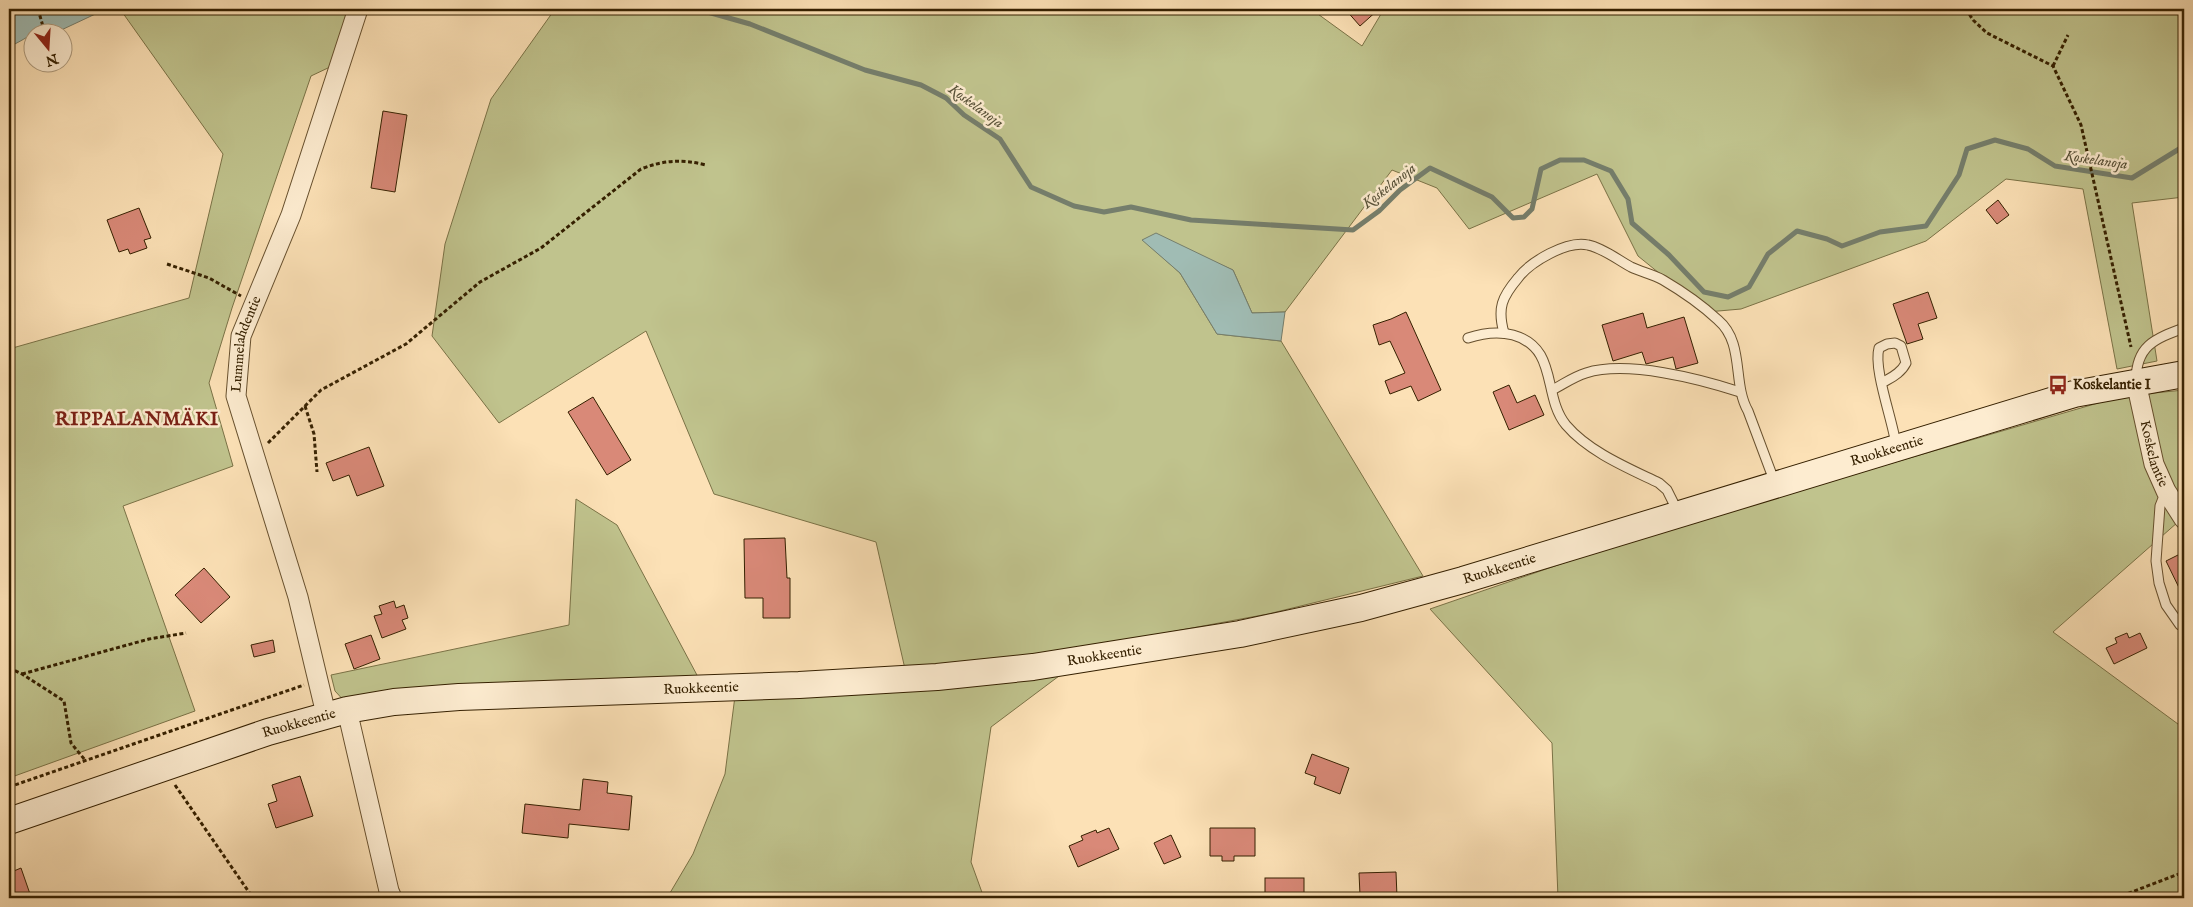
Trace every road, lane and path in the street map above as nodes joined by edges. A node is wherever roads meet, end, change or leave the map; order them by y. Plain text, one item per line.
1 (38, 9) edge
2 (358, 9) edge
3 (1966, 9) edge
4 (42, 22) edge
5 (2068, 35) dead end
6 (2053, 66) junction
7 (706, 165) dead end
8 (167, 264) dead end
9 (254, 304) junction
10 (2184, 328) edge
11 (1504, 333) junction
12 (1468, 338) dead end
13 (2136, 374) junction
14 (2184, 374) edge
15 (1882, 383) dead end
16 (1552, 390) junction
17 (1740, 392) junction
18 (305, 406) junction
19 (1897, 447) junction
20 (254, 458) junction
21 (317, 472) dead end
22 (1775, 484) junction
23 (2166, 491) junction
24 (1679, 514) junction
25 (2184, 519) edge
26 (2180, 625) dead end
27 (186, 633) dead end
28 (9, 668) edge
29 (22, 674) junction
30 (317, 681) junction
31 (337, 712) junction
32 (85, 760) junction
33 (164, 768) junction
34 (9, 787) edge
35 (9, 821) edge
36 (2184, 872) edge
37 (253, 898) edge
38 (392, 898) edge
39 (2116, 898) edge

1 - 4 path
2 - 9 street, Lummelahdentie
3 - 6 path
5 - 6 path
6 - 13 path
7 - 18 path
8 - 9 path
9 - 20 street, Lummelahdentie
10 - 13 lane
11 - 12 lane
11 - 16 lane
11 - 17 lane
13 - 14 street, Ruokkeentie
13 - 19 street, Ruokkeentie
13 - 23 street, Koskelantie
15 - 19 lane
16 - 17 lane
16 - 24 lane
17 - 22 lane
18 - 20 path
18 - 21 path
19 - 22 street, Ruokkeentie
20 - 30 street, Lummelahdentie
22 - 24 street, Ruokkeentie
23 - 25 street, Koskelantie
23 - 26 lane
24 - 31 street, Ruokkeentie
27 - 29 path
28 - 29 path
29 - 32 path
30 - 31 street, Lummelahdentie
30 - 32 path
31 - 33 street, Ruokkeentie
31 - 38 street, Lummelahdentie
32 - 34 path
33 - 35 street, Ruokkeentie
33 - 37 path
36 - 39 path

